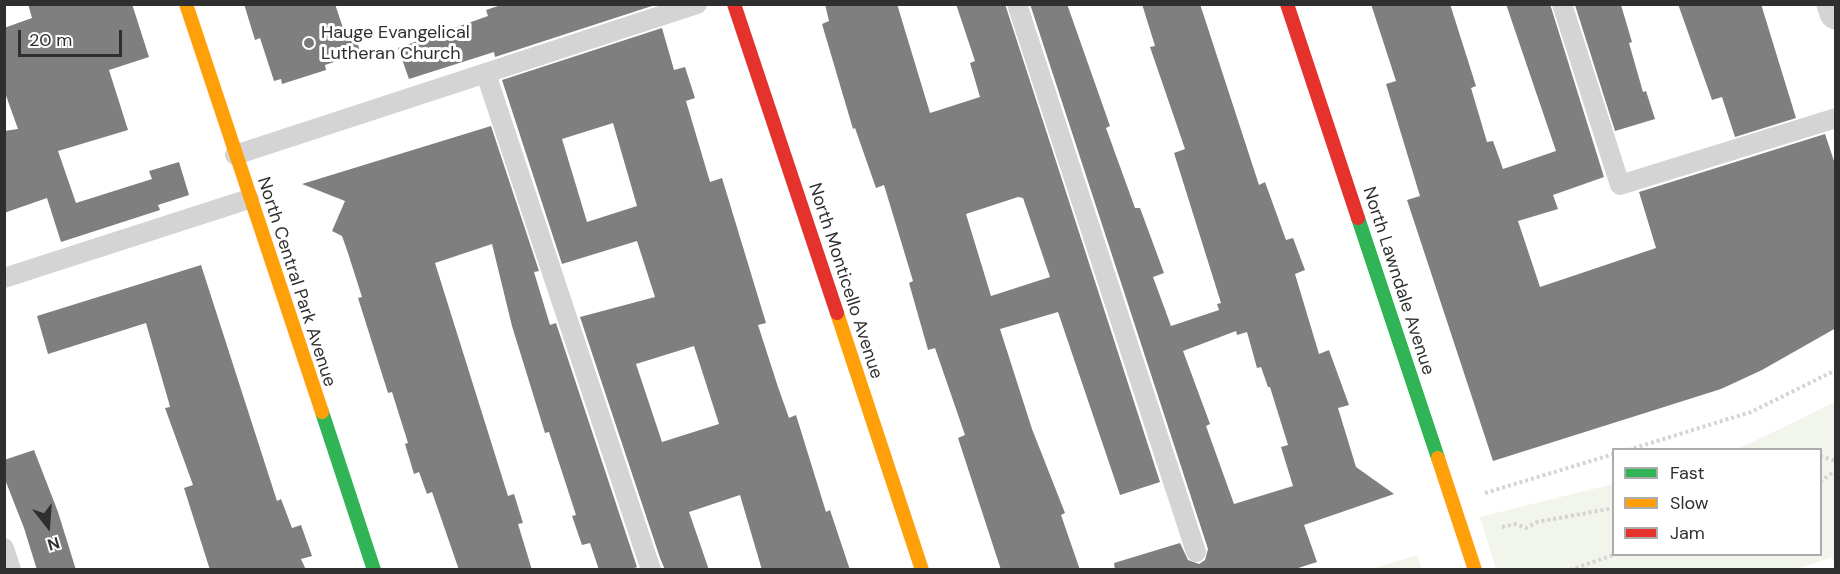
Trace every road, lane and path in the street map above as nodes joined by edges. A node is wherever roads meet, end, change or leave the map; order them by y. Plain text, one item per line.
1 (186, 4) edge
2 (697, 4) edge
3 (734, 4) edge
4 (1017, 4) edge
5 (1287, 4) edge
6 (1562, 4) edge
7 (1833, 4) edge
8 (1836, 13) edge
9 (486, 74) junction
10 (1836, 118) edge
11 (235, 155) junction
12 (249, 199) junction
13 (4, 278) edge
14 (1836, 370) edge
15 (1634, 448) edge
16 (1612, 455) edge
17 (1836, 470) edge
18 (1822, 481) edge
19 (1453, 503) junction
20 (1612, 508) edge
21 (1502, 526) dead end
22 (4, 548) edge
23 (1196, 552) dead end
24 (1613, 556) edge
25 (11, 570) edge
26 (374, 570) edge
27 (651, 570) edge
28 (922, 570) edge
29 (1475, 570) edge
30 (1570, 570) edge

1 - 11 street, North Central Park Avenue
2 - 9 lane
3 - 28 street, North Monticello Avenue
4 - 23 lane
5 - 19 street, North Lawndale Avenue
6 - 10 lane
7 - 8 street
9 - 11 lane
9 - 27 lane
11 - 12 street, North Central Park Avenue
12 - 13 lane
12 - 26 street, North Central Park Avenue
14 - 15 path
16 - 19 path
17 - 18 path
19 - 29 street, North Lawndale Avenue
20 - 21 path
22 - 25 lane
24 - 30 path

